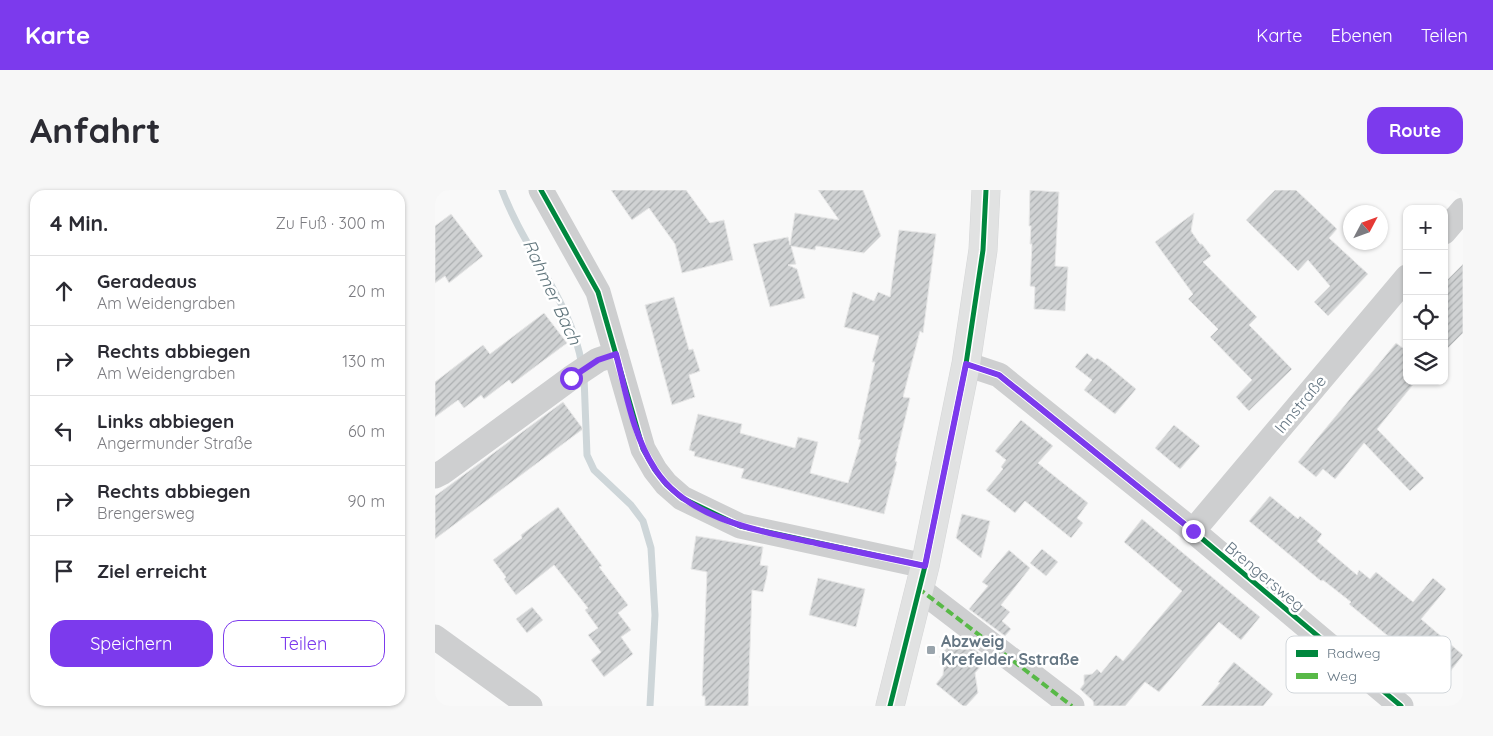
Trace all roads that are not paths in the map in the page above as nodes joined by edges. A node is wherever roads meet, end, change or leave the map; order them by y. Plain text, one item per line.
1 (541, 190) edge
2 (986, 190) edge
3 (1463, 210) edge
4 (1448, 227) edge
5 (1403, 282) edge
6 (607, 357) junction
7 (966, 364) junction
8 (435, 476) edge
9 (1193, 531) junction
10 (922, 577) junction
11 (1318, 636) edge
12 (435, 637) edge
13 (1386, 693) edge
14 (530, 706) edge
15 (890, 706) edge
16 (1072, 706) edge
17 (1401, 706) edge

1 - 6 street
2 - 7 main road
3 - 4 street
5 - 9 street, Innstraße
6 - 8 street
6 - 10 street
7 - 9 street, Brengersweg
7 - 10 main road
9 - 11 street, Brengersweg
10 - 15 main road
10 - 16 street
12 - 14 street
13 - 17 street, Brengersweg

